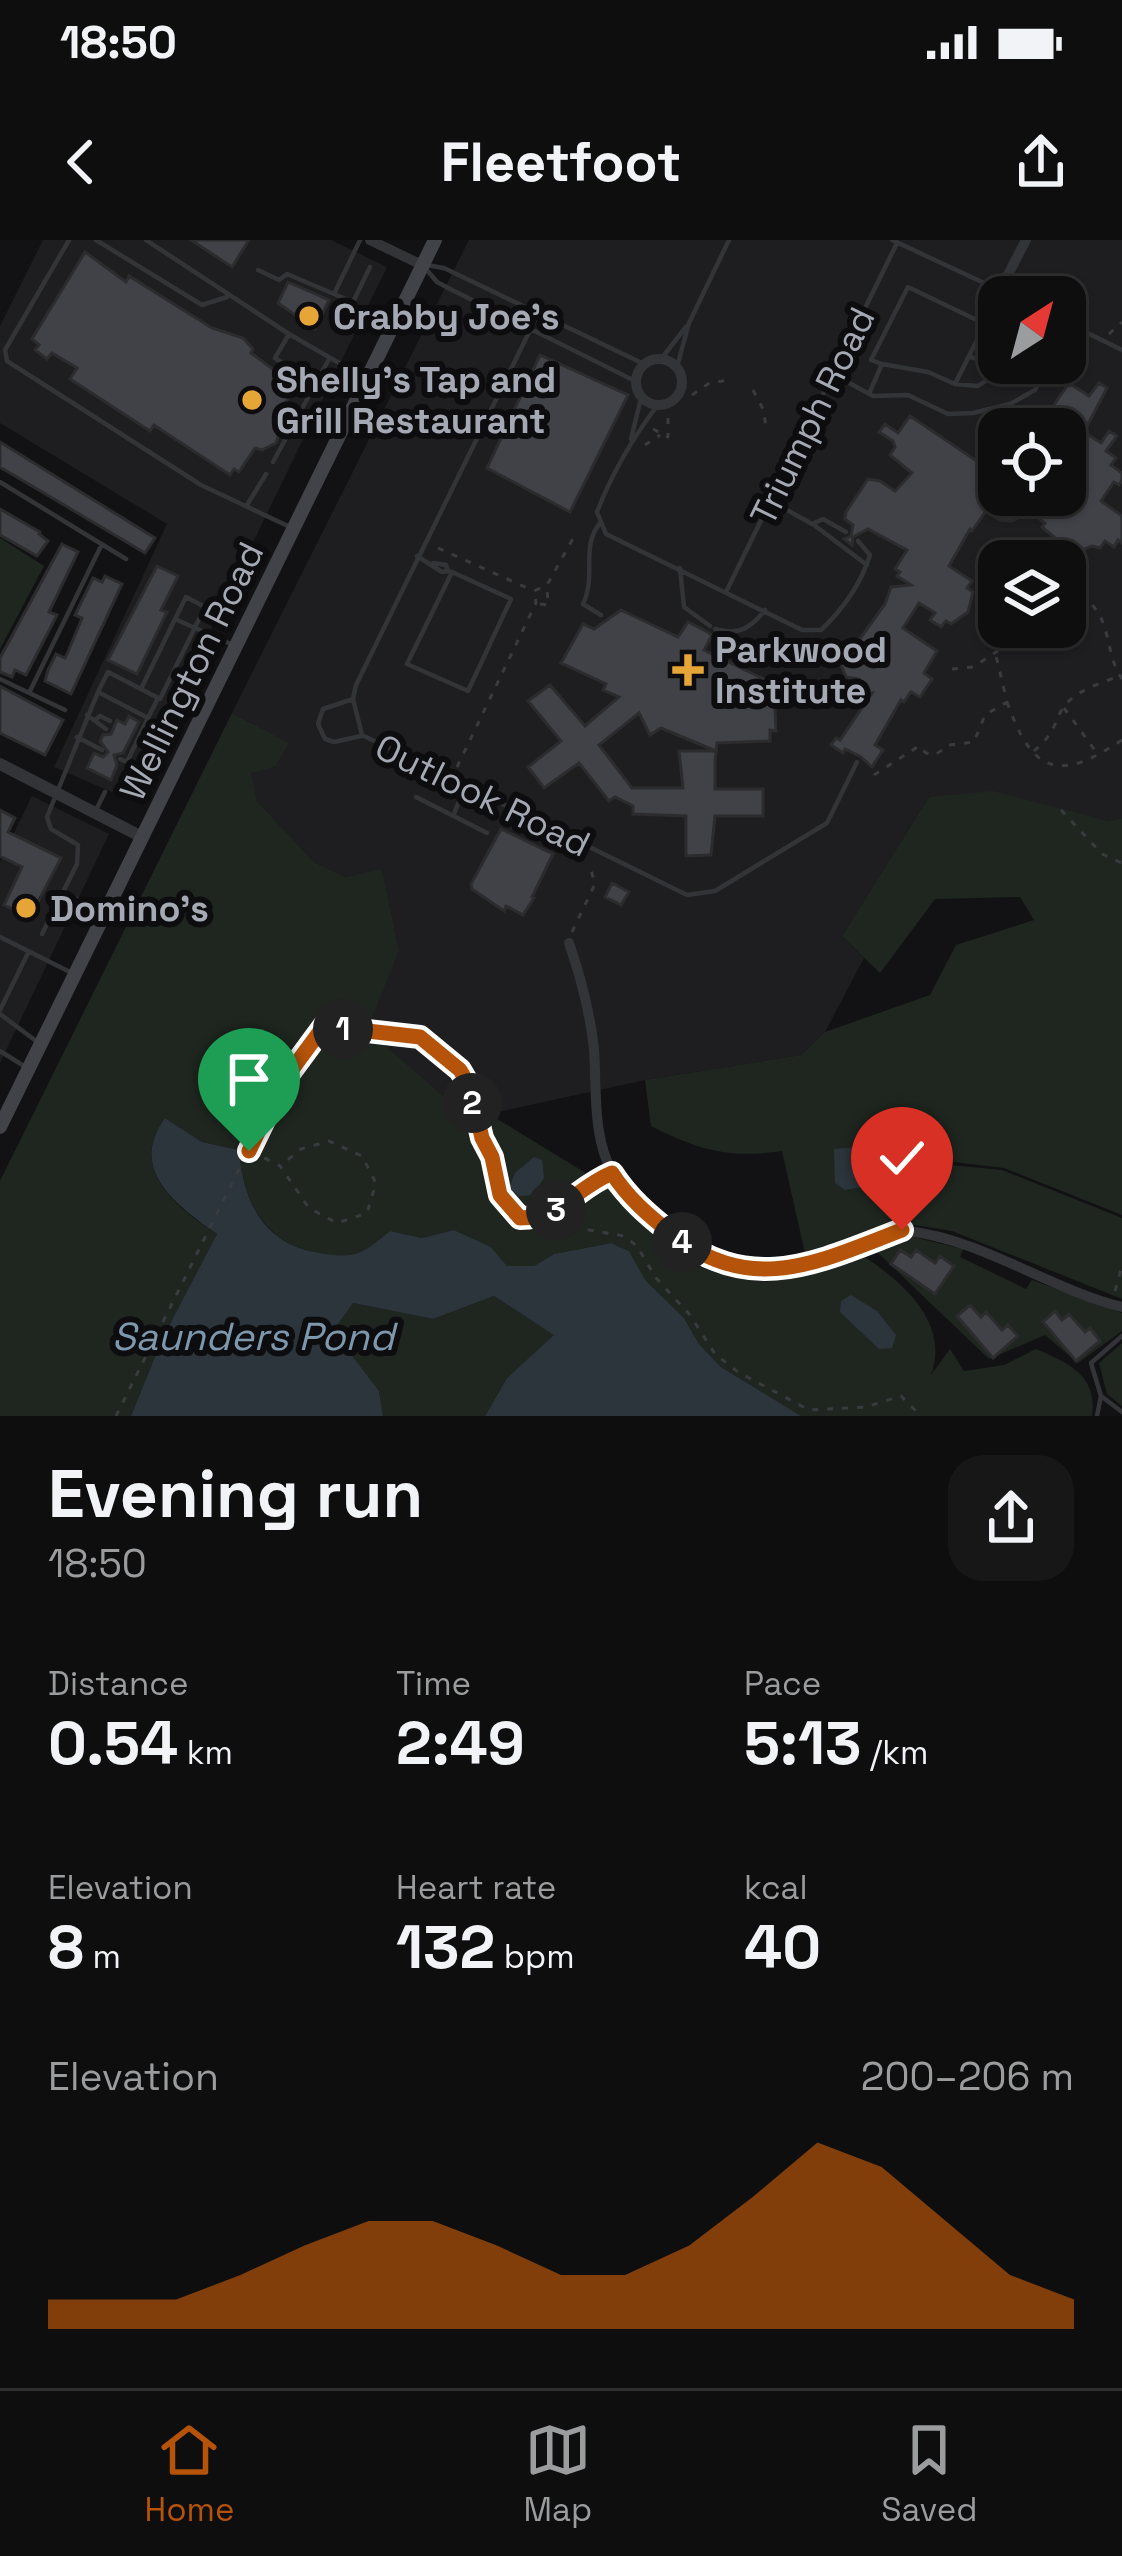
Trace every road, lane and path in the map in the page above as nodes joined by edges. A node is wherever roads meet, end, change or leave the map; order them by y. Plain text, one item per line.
1 (69, 240) edge
2 (96, 240) edge
3 (146, 240) edge
4 (360, 240) edge
5 (370, 240) edge
6 (435, 240) edge
7 (729, 240) edge
8 (1026, 240) edge
9 (895, 241) edge
10 (422, 265) junction
11 (370, 267) dead end
12 (258, 270) dead end
13 (1007, 276) edge
14 (978, 280) edge
15 (334, 294) junction
16 (229, 296) junction
17 (353, 302) junction
18 (537, 316) junction
19 (1122, 322) edge
20 (689, 323) junction
21 (340, 331) dead end
22 (529, 331) junction
23 (289, 334) junction
24 (1109, 334) dead end
25 (1086, 335) edge
26 (1122, 350) edge
27 (970, 357) junction
28 (329, 359) junction
29 (661, 359) junction
30 (978, 359) edge
31 (644, 364) junction
32 (882, 364) junction
33 (677, 367) junction
34 (833, 374) junction
35 (635, 380) junction
36 (732, 380) dead end
37 (955, 384) junction
38 (981, 384) edge
39 (1038, 384) edge
40 (316, 385) junction
41 (364, 385) junction
42 (753, 390) dead end
43 (692, 394) dead end
44 (869, 394) junction
45 (641, 398) junction
46 (657, 406) junction
47 (668, 418) dead end
48 (653, 429) dead end
49 (766, 429) dead end
50 (662, 434) junction
51 (630, 442) junction
52 (645, 445) dead end
53 (273, 462) dead end
54 (266, 474) dead end
55 (0, 482) edge
56 (771, 501) junction
57 (246, 507) junction
58 (600, 523) junction
59 (812, 524) junction
60 (295, 529) junction
61 (846, 532) dead end
62 (576, 533) dead end
63 (858, 541) dead end
64 (103, 544) junction
65 (438, 548) dead end
66 (417, 556) junction
67 (126, 559) dead end
68 (867, 566) junction
69 (680, 568) junction
70 (450, 572) junction
71 (547, 585) junction
72 (727, 590) junction
73 (534, 591) junction
74 (1086, 599) edge
75 (536, 603) junction
76 (765, 610) junction
77 (601, 615) dead end
78 (175, 619) junction
79 (195, 628) junction
80 (236, 647) junction
81 (994, 648) edge
82 (1006, 648) edge
83 (996, 655) junction
84 (952, 669) dead end
85 (1121, 678) edge
86 (0, 680) edge
87 (140, 689) junction
88 (98, 692) junction
89 (29, 693) junction
90 (158, 698) junction
91 (352, 699) junction
92 (1007, 702) junction
93 (124, 705) junction
94 (1063, 706) junction
95 (65, 710) dead end
96 (87, 715) junction
97 (149, 716) junction
98 (96, 719) junction
99 (110, 721) dead end
100 (106, 729) dead end
101 (362, 735) junction
102 (77, 737) junction
103 (1122, 740) edge
104 (102, 750) dead end
105 (1033, 753) junction
106 (1098, 755) junction
107 (120, 759) dead end
108 (856, 762) dead end
109 (0, 764) edge
110 (457, 767) dead end
111 (874, 775) dead end
112 (465, 786) junction
113 (55, 791) junction
114 (105, 792) dead end
115 (416, 797) dead end
116 (1060, 810) dead end
117 (95, 812) junction
118 (453, 816) junction
119 (487, 833) dead end
120 (142, 837) junction
121 (589, 862) dead end
122 (1122, 862) edge
123 (62, 892) junction
124 (105, 913) junction
125 (42, 934) dead end
126 (0, 937) edge
127 (568, 942) joint
128 (28, 953) junction
129 (75, 974) junction
130 (0, 1012) edge
131 (41, 1044) junction
132 (0, 1051) edge
133 (28, 1069) junction
134 (0, 1127) edge
135 (249, 1151) junction
136 (280, 1166) junction
137 (612, 1173) junction
138 (552, 1214) junction
139 (1122, 1266) edge
140 (1117, 1306) edge
141 (1122, 1336) edge
142 (1101, 1396) junction
143 (1122, 1412) edge
144 (116, 1416) edge
145 (921, 1416) edge
146 (1097, 1416) edge

1 - 57 lane
2 - 16 lane
3 - 16 lane
4 - 15 lane
5 - 10 street
6 - 10 main road, Wellington Road
7 - 20 lane
8 - 13 street
9 - 14 lane
9 - 34 lane, Triumph Road
10 - 18 lane
10 - 22 lane
10 - 41 main road, Wellington Road
11 - 17 lane
12 - 15 lane
15 - 17 lane
16 - 23 lane
17 - 21 lane
18 - 22 lane, Outlook Road
18 - 31 lane
19 - 24 path
20 - 29 lane
20 - 33 lane
22 - 35 lane
22 - 66 lane, Outlook Road
23 - 28 lane
23 - 40 lane
25 - 26 lane
27 - 30 lane
27 - 32 lane
27 - 37 lane
28 - 40 lane
28 - 41 lane
29 - 31 street
29 - 33 street
31 - 35 street
32 - 37 lane
32 - 44 lane
33 - 46 street
34 - 44 lane
34 - 56 lane, Triumph Road
35 - 45 street
36 - 43 path
37 - 38 lane
39 - 44 lane
40 - 53 lane
41 - 60 main road, Wellington Road
42 - 49 path
45 - 46 street
45 - 51 lane
46 - 51 lane
47 - 50 path
48 - 50 path
50 - 52 path
51 - 58 lane
54 - 57 lane
55 - 64 lane
56 - 59 lane
56 - 72 lane, Triumph Road
57 - 60 lane
58 - 69 lane
58 - 77 lane
59 - 61 lane
59 - 68 lane
60 - 80 main road, Wellington Road
62 - 71 path
63 - 68 lane
64 - 67 lane
64 - 89 lane
65 - 73 path
66 - 70 lane
66 - 91 lane, Outlook Road
68 - 76 lane
69 - 72 lane
69 - 76 lane
70 - 70 lane
71 - 73 path
71 - 75 path
72 - 76 lane
73 - 75 path
74 - 85 path
75 - 110 path
78 - 79 lane
78 - 79 lane
78 - 87 lane
79 - 80 lane
79 - 90 lane
80 - 120 main road, Wellington Road
81 - 83 path
82 - 83 path
83 - 84 path
83 - 92 path
85 - 94 path
86 - 89 lane
87 - 88 lane
87 - 90 lane
88 - 93 lane
88 - 96 lane
89 - 95 lane
90 - 97 lane
91 - 101 lane, Outlook Road
91 - 101 lane
92 - 105 path
92 - 111 path
93 - 97 lane
93 - 97 lane
94 - 105 path
94 - 106 path
96 - 98 lane
96 - 102 lane
97 - 107 lane
98 - 99 lane
98 - 100 lane
101 - 112 lane, Outlook Road
102 - 104 lane
102 - 113 lane
103 - 106 path
105 - 106 path
108 - 112 lane, Outlook Road
109 - 113 street
112 - 118 lane
113 - 117 street
113 - 123 lane
114 - 117 lane
115 - 118 lane
116 - 122 path
117 - 120 street
118 - 119 lane
120 - 124 main road, Wellington Road
121 - 127 path
123 - 124 lane
123 - 125 lane
124 - 129 main road, Wellington Road
126 - 128 lane
127 - 137 street
128 - 129 lane
128 - 130 lane
129 - 131 main road, Wellington Road
130 - 131 lane
131 - 133 main road, Wellington Road
132 - 133 lane
133 - 134 main road, Wellington Road
135 - 136 path
135 - 138 path
135 - 144 path
136 - 136 path
137 - 138 path
137 - 140 street
138 - 145 path
139 - 140 path
141 - 142 lane
142 - 143 lane
142 - 146 lane

